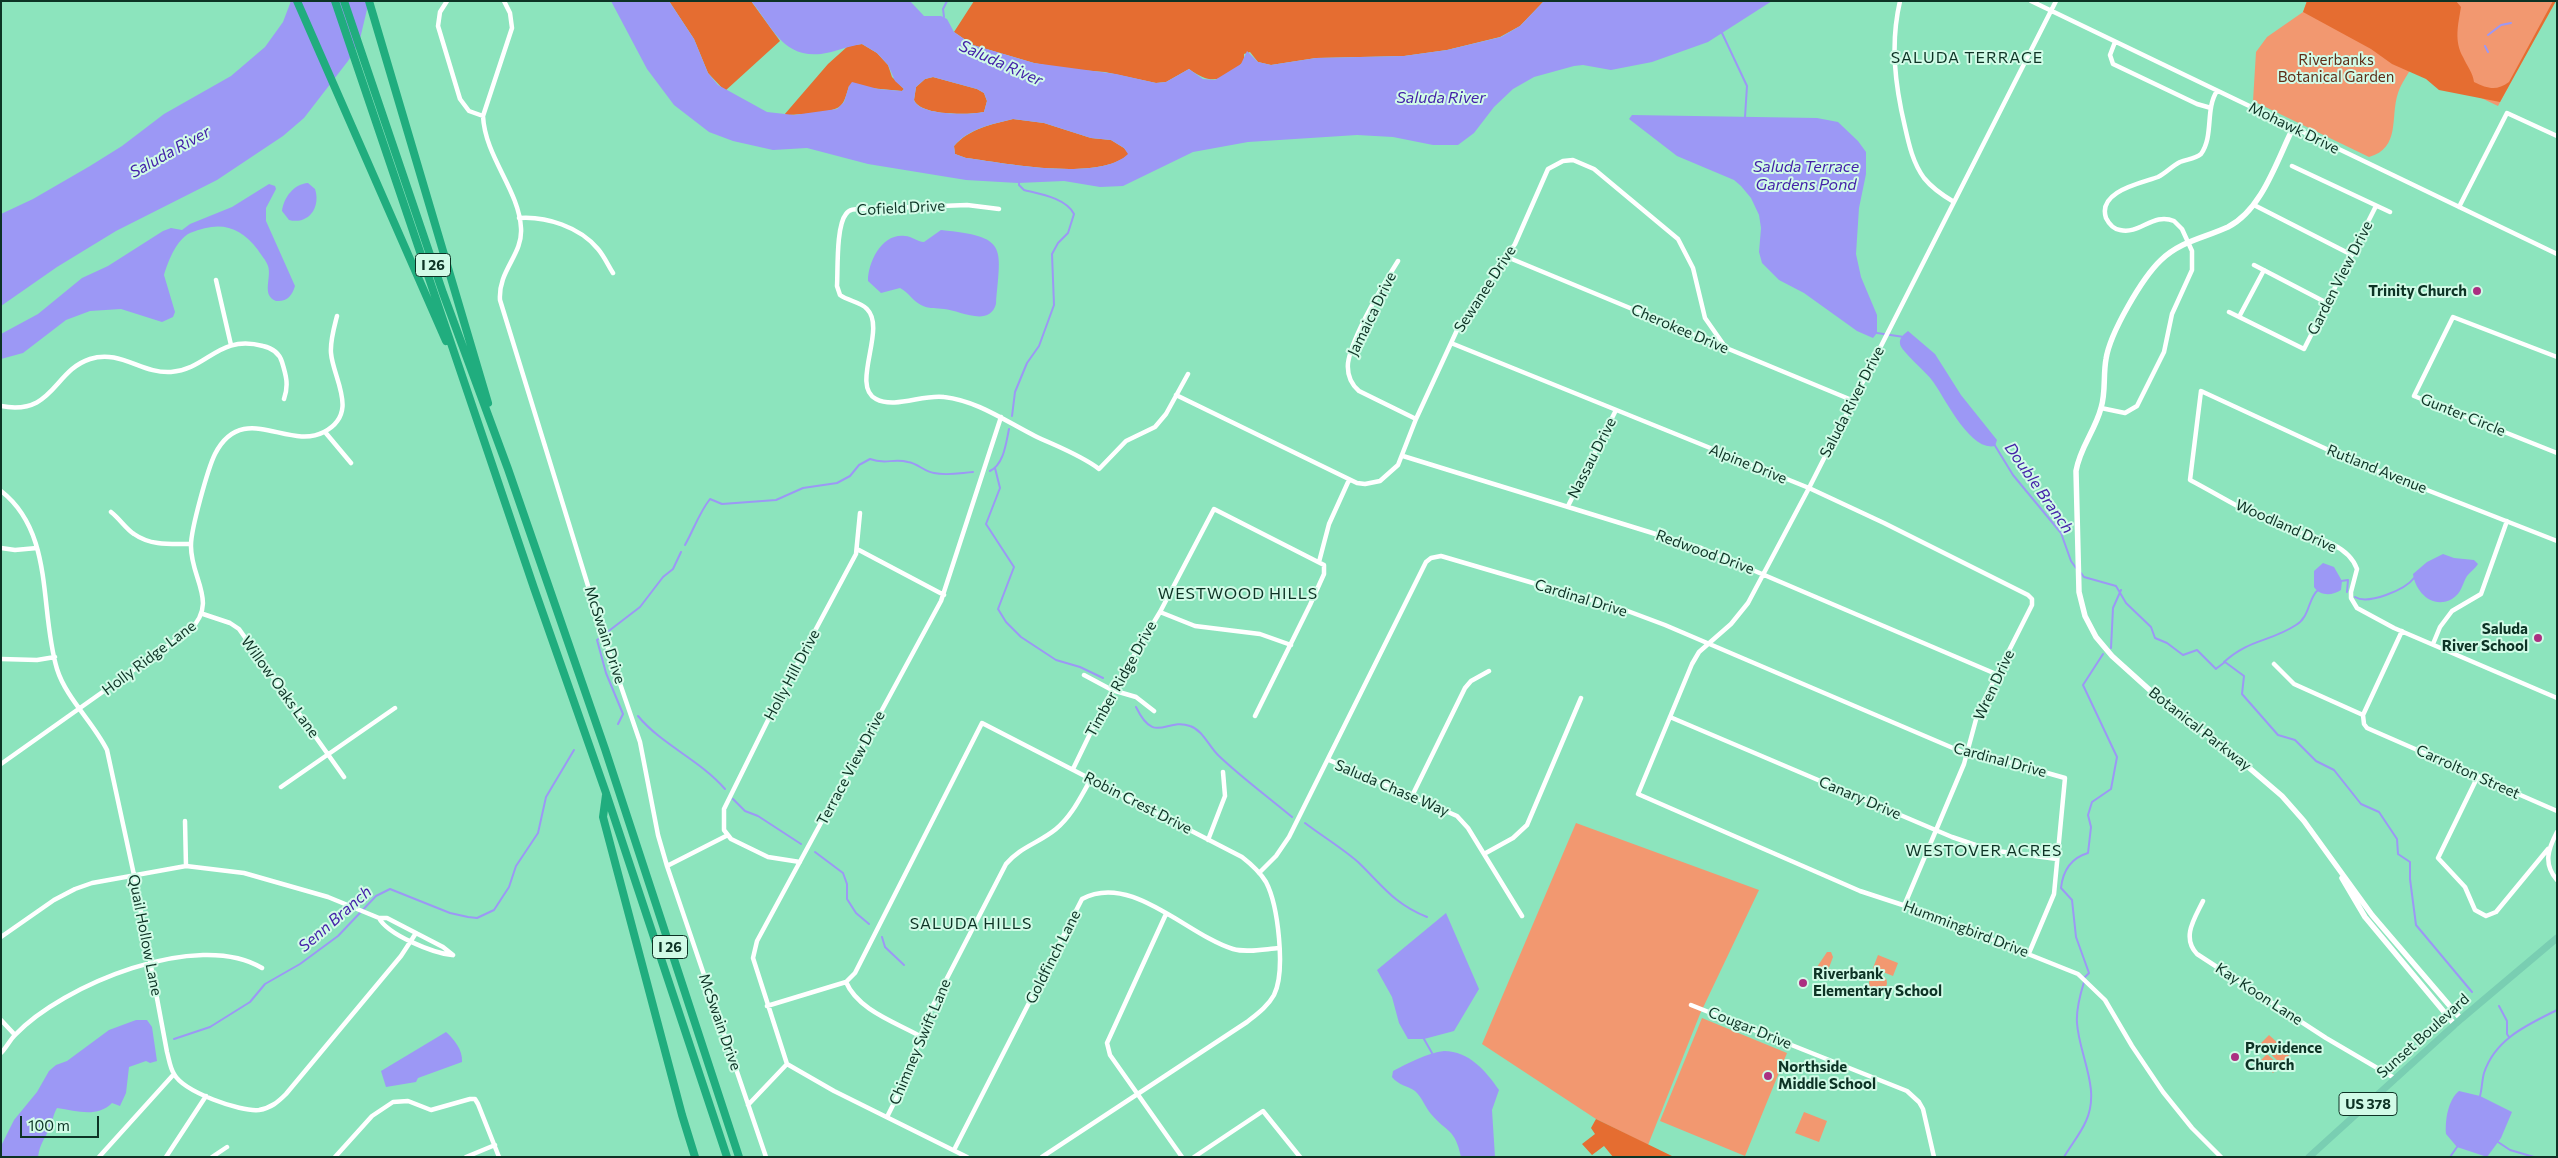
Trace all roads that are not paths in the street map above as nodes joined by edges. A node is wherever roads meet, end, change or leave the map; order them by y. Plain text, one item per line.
1 (297, 1) edge
2 (335, 1) edge
3 (344, 1) edge
4 (369, 1) edge
5 (447, 1) edge
6 (504, 1) edge
7 (1900, 1) edge
8 (2031, 1) edge
9 (2056, 1) edge
10 (2051, 12) junction
11 (2115, 42) junction
12 (2217, 91) junction
13 (2211, 108) junction
14 (483, 116) junction
15 (2293, 128) junction
16 (2557, 136) edge
17 (2292, 166) dead end
18 (1954, 202) junction
19 (2254, 205) junction
20 (2376, 206) junction
21 (2459, 207) junction
22 (999, 209) dead end
23 (2390, 212) dead end
24 (519, 218) junction
25 (2188, 241) junction
26 (2557, 254) edge
27 (2352, 255) junction
28 (1506, 257) junction
29 (1398, 261) dead end
30 (2254, 265) dead end
31 (2264, 270) junction
32 (613, 273) dead end
33 (216, 280) dead end
34 (2327, 303) junction
35 (2229, 312) dead end
36 (337, 316) dead end
37 (2239, 317) junction
38 (1451, 343) junction
39 (231, 345) junction
40 (1726, 348) junction
41 (2557, 357) edge
42 (1188, 374) dead end
43 (2201, 391) joint
44 (1176, 395) junction
45 (284, 399) dead end
46 (1854, 400) junction
47 (1, 406) edge
48 (2102, 408) junction
49 (1616, 410) junction
50 (1001, 417) junction
51 (1416, 419) junction
52 (478, 422) junction
53 (325, 432) junction
54 (2557, 453) edge
55 (1403, 456) junction
56 (351, 462) dead end
57 (508, 469) junction
58 (1349, 480) junction
59 (1809, 488) junction
60 (1, 491) edge
61 (1568, 506) junction
62 (111, 512) dead end
63 (860, 514) dead end
64 (2507, 521) junction
65 (2557, 542) edge
66 (190, 544) junction
67 (1, 548) edge
68 (37, 548) junction
69 (858, 549) junction
70 (1319, 562) junction
71 (1762, 574) junction
72 (944, 595) junction
73 (2032, 605) joint
74 (1160, 612) junction
75 (203, 614) junction
76 (2402, 631) junction
77 (1708, 643) junction
78 (2433, 644) junction
79 (1291, 645) junction
80 (55, 657) junction
81 (1, 659) edge
82 (2274, 664) dead end
83 (1489, 671) dead end
84 (1996, 674) junction
85 (1084, 675) dead end
86 (1112, 690) junction
87 (1582, 698) dead end
88 (2557, 698) edge
89 (80, 708) junction
90 (394, 708) dead end
91 (1154, 711) dead end
92 (2363, 715) junction
93 (1255, 716) dead end
94 (1670, 717) junction
95 (328, 754) junction
96 (1967, 754) junction
97 (1329, 760) junction
98 (1, 764) edge
99 (1073, 769) junction
100 (1223, 772) dead end
101 (344, 776) dead end
102 (2478, 776) junction
103 (1091, 779) junction
104 (281, 787) dead end
105 (606, 793) junction
106 (1638, 794) joint
107 (1412, 796) junction
108 (2557, 811) edge
109 (185, 821) dead end
110 (1937, 831) junction
111 (2557, 832) edge
112 (726, 836) junction
113 (1208, 840) junction
114 (2548, 849) junction
115 (1484, 854) junction
116 (2057, 859) junction
117 (800, 862) junction
118 (186, 866) junction
119 (667, 866) junction
120 (2338, 869) junction
121 (1259, 873) junction
122 (134, 875) junction
123 (2557, 880) edge
124 (2203, 901) dead end
125 (1904, 906) junction
126 (1166, 914) junction
127 (1522, 916) dead end
128 (379, 918) junction
129 (416, 933) junction
130 (1, 937) edge
131 (2557, 938) edge
132 (411, 941) junction
133 (1279, 948) junction
134 (2029, 953) junction
135 (151, 962) junction
136 (262, 968) dead end
137 (846, 982) junction
138 (1691, 1005) dead end
139 (767, 1006) junction
140 (2461, 1019) junction
141 (1, 1020) edge
142 (2455, 1025) junction
143 (15, 1035) junction
144 (920, 1036) junction
145 (1, 1054) edge
146 (787, 1064) junction
147 (174, 1074) junction
148 (2396, 1079) junction
149 (1137, 1094) junction
150 (206, 1096) junction
151 (748, 1106) junction
152 (887, 1116) junction
153 (495, 1145) junction
154 (227, 1147) dead end
155 (954, 1150) junction
156 (99, 1157) edge
157 (166, 1157) edge
158 (212, 1157) edge
159 (335, 1157) edge
160 (466, 1157) edge
161 (499, 1157) edge
162 (695, 1157) edge
163 (727, 1157) edge
164 (739, 1157) edge
165 (766, 1157) edge
166 (967, 1157) edge
167 (1042, 1157) edge
168 (1182, 1157) edge
169 (1194, 1157) edge
170 (1300, 1157) edge
171 (1934, 1157) edge
172 (2221, 1157) edge
173 (2309, 1157) edge

1 - 52 highway
2 - 52 highway, I 26
3 - 57 highway, I 26
4 - 57 highway
5 - 14 street
6 - 14 street, McSwain Drive
7 - 18 street
8 - 10 street, Mohawk Drive
9 - 10 street, Saluda River Drive
10 - 11 street, Mohawk Drive
10 - 18 street, Saluda River Drive
11 - 12 street, Mohawk Drive
11 - 13 street
12 - 13 street
12 - 15 street, Mohawk Drive
13 - 25 street
14 - 24 street, McSwain Drive
15 - 19 street, Botanical Parkway
15 - 21 street, Mohawk Drive
16 - 21 street
17 - 20 street
18 - 46 street, Saluda River Drive
19 - 25 street, Botanical Parkway
19 - 27 street
20 - 23 street
20 - 27 street, Garden View Drive
21 - 26 street, Mohawk Drive
22 - 50 street, Cofield Drive
24 - 32 street
24 - 119 street, McSwain Drive
25 - 48 street, Botanical Parkway
25 - 48 street
27 - 34 street, Garden View Drive
28 - 38 street, Sewanee Drive
28 - 40 street, Cherokee Drive
28 - 40 street, Sewanee Drive
29 - 51 street, Jamaica Drive
30 - 31 street
31 - 34 street
31 - 37 street
33 - 39 street
34 - 37 street, Garden View Drive
35 - 37 street
36 - 53 street
38 - 49 street, Alpine Drive
38 - 51 street, Sewanee Drive
39 - 45 street
39 - 47 street
40 - 46 street, Cherokee Drive
41 - 54 street, Gunter Circle
42 - 44 street
43 - 64 street, Rutland Avenue
43 - 76 street, Woodland Drive
44 - 50 street, Cofield Drive
44 - 58 street, Sewanee Drive
46 - 59 street, Saluda River Drive
48 - 120 street, Botanical Parkway
49 - 59 street, Alpine Drive
49 - 61 street, Nassau Drive
50 - 72 street, Terrace View Drive
51 - 55 street, Sewanee Drive
52 - 105 highway, I 26
53 - 56 street
53 - 66 street, Holly Ridge Lane
55 - 58 street, Sewanee Drive
55 - 61 street, Redwood Drive
57 - 164 highway, I 26
58 - 70 street
59 - 71 street, Saluda River Drive
59 - 73 street, Alpine Drive
60 - 68 street, Quail Hollow Lane
61 - 71 street, Redwood Drive
62 - 66 street
63 - 69 street, Holly Hill Drive
64 - 65 street, Rutland Avenue
64 - 78 street
66 - 75 street, Holly Ridge Lane
67 - 68 street
68 - 80 street, Quail Hollow Lane
69 - 72 street
69 - 112 street, Holly Hill Drive
70 - 74 street, Timber Ridge Drive
70 - 79 street
71 - 77 street, Saluda River Drive
71 - 84 street, Redwood Drive
72 - 117 street, Terrace View Drive
73 - 84 street, Wren Drive
74 - 79 street
74 - 86 street, Timber Ridge Drive
75 - 89 street, Holly Ridge Lane
75 - 95 street, Willow Oaks Lane
76 - 78 street, Woodland Drive
76 - 92 street
77 - 94 street, Saluda River Drive
77 - 96 street, Cardinal Drive
77 - 97 street, Cardinal Drive
78 - 88 street, Woodland Drive
79 - 93 street
80 - 81 street
80 - 89 street, Quail Hollow Lane
82 - 92 street
83 - 107 street
84 - 96 street, Wren Drive
85 - 86 street
86 - 91 street
86 - 99 street, Timber Ridge Drive
87 - 115 street
89 - 98 street, Holly Ridge Lane
89 - 122 street, Quail Hollow Lane
90 - 95 street
92 - 102 street, Carrolton Street
94 - 106 street, Saluda River Drive
94 - 110 street, Canary Drive
95 - 101 street, Willow Oaks Lane
95 - 104 street
96 - 110 street, Wren Drive
96 - 116 street, Cardinal Drive
97 - 107 street, Saluda Chase Way
97 - 121 street, Cardinal Drive
99 - 103 street, Robin Crest Drive
99 - 137 street, Robin Crest Drive
100 - 113 street
102 - 108 street, Carrolton Street
102 - 114 street
103 - 113 street, Robin Crest Drive
103 - 144 street, Chimney Swift Lane
105 - 162 highway
105 - 163 highway, I 26
106 - 125 street, Hummingbird Drive
107 - 115 street, Saluda Chase Way
109 - 118 street
110 - 116 street, Canary Drive
110 - 125 street, Wren Drive
111 - 114 street
112 - 117 street
112 - 119 street
113 - 121 street, Robin Crest Drive
114 - 123 street
115 - 127 street, Saluda Chase Way
116 - 134 street
117 - 139 street, Terrace View Drive
118 - 122 street
118 - 128 street
119 - 151 street, McSwain Drive
120 - 140 street, Botanical Parkway
120 - 142 street, Botanical Parkway
121 - 133 street, Robin Crest Drive
122 - 130 street
122 - 135 street, Quail Hollow Lane
124 - 148 street, Kay Koon Lane
125 - 134 street, Hummingbird Drive
126 - 133 street, Goldfinch Lane
126 - 149 street
126 - 155 street, Goldfinch Lane
128 - 129 street
128 - 132 street
129 - 132 street
129 - 132 street
131 - 140 main road, Sunset Boulevard / US 378
132 - 150 street
133 - 149 street, Robin Crest Drive
134 - 172 street, Hummingbird Drive
135 - 136 street
135 - 143 street
135 - 147 street, Quail Hollow Lane
137 - 139 street
137 - 144 street
138 - 171 street, Cougar Drive
139 - 146 street, Terrace View Drive
140 - 142 main road, Sunset Boulevard / US 378
141 - 143 street
142 - 148 main road, Sunset Boulevard / US 378
143 - 145 street
144 - 152 street, Chimney Swift Lane
146 - 151 street
146 - 152 street
147 - 150 street
147 - 156 street
148 - 173 main road, Sunset Boulevard / US 378
149 - 167 street, Robin Crest Drive
149 - 168 street
150 - 157 street
151 - 165 street, McSwain Drive
152 - 155 street
153 - 159 street
153 - 160 street
153 - 161 street
154 - 158 street
155 - 166 street
169 - 170 street

